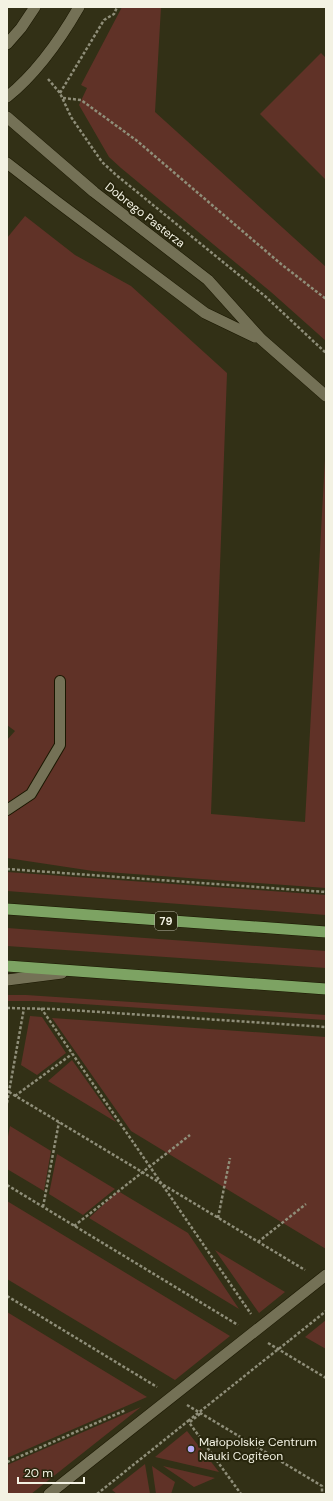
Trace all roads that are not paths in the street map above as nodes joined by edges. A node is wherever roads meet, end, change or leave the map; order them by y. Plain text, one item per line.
1 (35, 7) edge
2 (79, 7) edge
3 (7, 44) edge
4 (7, 97) edge
5 (7, 117) edge
6 (7, 163) edge
7 (261, 340) junction
8 (326, 396) edge
9 (60, 681) dead end
10 (7, 810) edge
11 (7, 909) edge
12 (326, 932) edge
13 (7, 966) edge
14 (74, 971) junction
15 (7, 980) edge
16 (326, 989) edge
17 (323, 1277) edge
18 (49, 1494) edge

1 - 3 street
2 - 4 street
5 - 7 street, Dobrego Pasterza
6 - 7 street, Dobrego Pasterza
7 - 8 street, Dobrego Pasterza
9 - 10 lane
11 - 12 main road, 79
13 - 14 main road
14 - 15 street
14 - 16 main road
17 - 18 street

